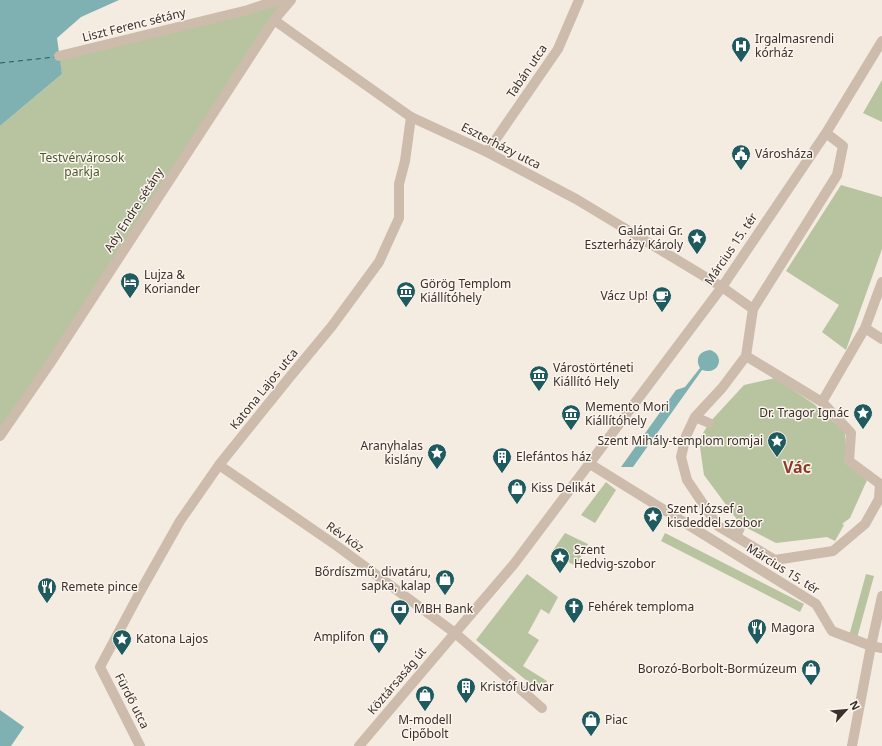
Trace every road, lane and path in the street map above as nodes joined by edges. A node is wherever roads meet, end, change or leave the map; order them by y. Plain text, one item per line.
1 (286, 0) edge
2 (291, 0) edge
3 (579, 0) edge
4 (274, 20) junction
5 (882, 41) edge
6 (59, 56) dead end
7 (410, 116) junction
8 (826, 134) junction
9 (487, 152) junction
10 (882, 282) edge
11 (722, 287) junction
12 (753, 308) junction
13 (865, 328) junction
14 (882, 339) edge
15 (746, 356) junction
16 (822, 402) junction
17 (695, 417) junction
18 (709, 423) dead end
19 (0, 436) edge
20 (220, 464) junction
21 (590, 464) junction
22 (881, 499) edge
23 (741, 525) dead end
24 (736, 537) junction
25 (882, 596) edge
26 (455, 633) junction
27 (871, 646) junction
28 (882, 648) edge
29 (100, 667) joint
30 (542, 708) dead end
31 (140, 746) edge
32 (358, 746) edge
33 (852, 746) edge

1 - 6 street, Liszt Ferenc sétány
2 - 4 street, Ady Endre sétány
3 - 9 street, Tabán utca
4 - 7 street, Eszterházy utca
4 - 19 street, Ady Endre sétány
5 - 8 street, Március 15. tér
7 - 9 street, Eszterházy utca
7 - 20 street, Katona Lajos utca
8 - 11 street, Március 15. tér
8 - 12 street
9 - 11 street, Eszterházy utca
10 - 13 street
11 - 12 street, Eszterházy utca
11 - 21 street, Március 15. tér
12 - 15 street
13 - 14 street
13 - 16 street
15 - 16 street
15 - 17 street
16 - 22 street
17 - 18 street
17 - 24 street
20 - 26 street, Rév köz
20 - 29 street, Katona Lajos utca
21 - 26 street, Március 15. tér
21 - 27 street, Március 15. tér
22 - 24 street
23 - 24 street
25 - 27 street
26 - 30 street, Rév köz
26 - 32 street, Köztársaság út
27 - 28 street, Március 15. tér
27 - 33 street
29 - 31 street, Fürdő utca

